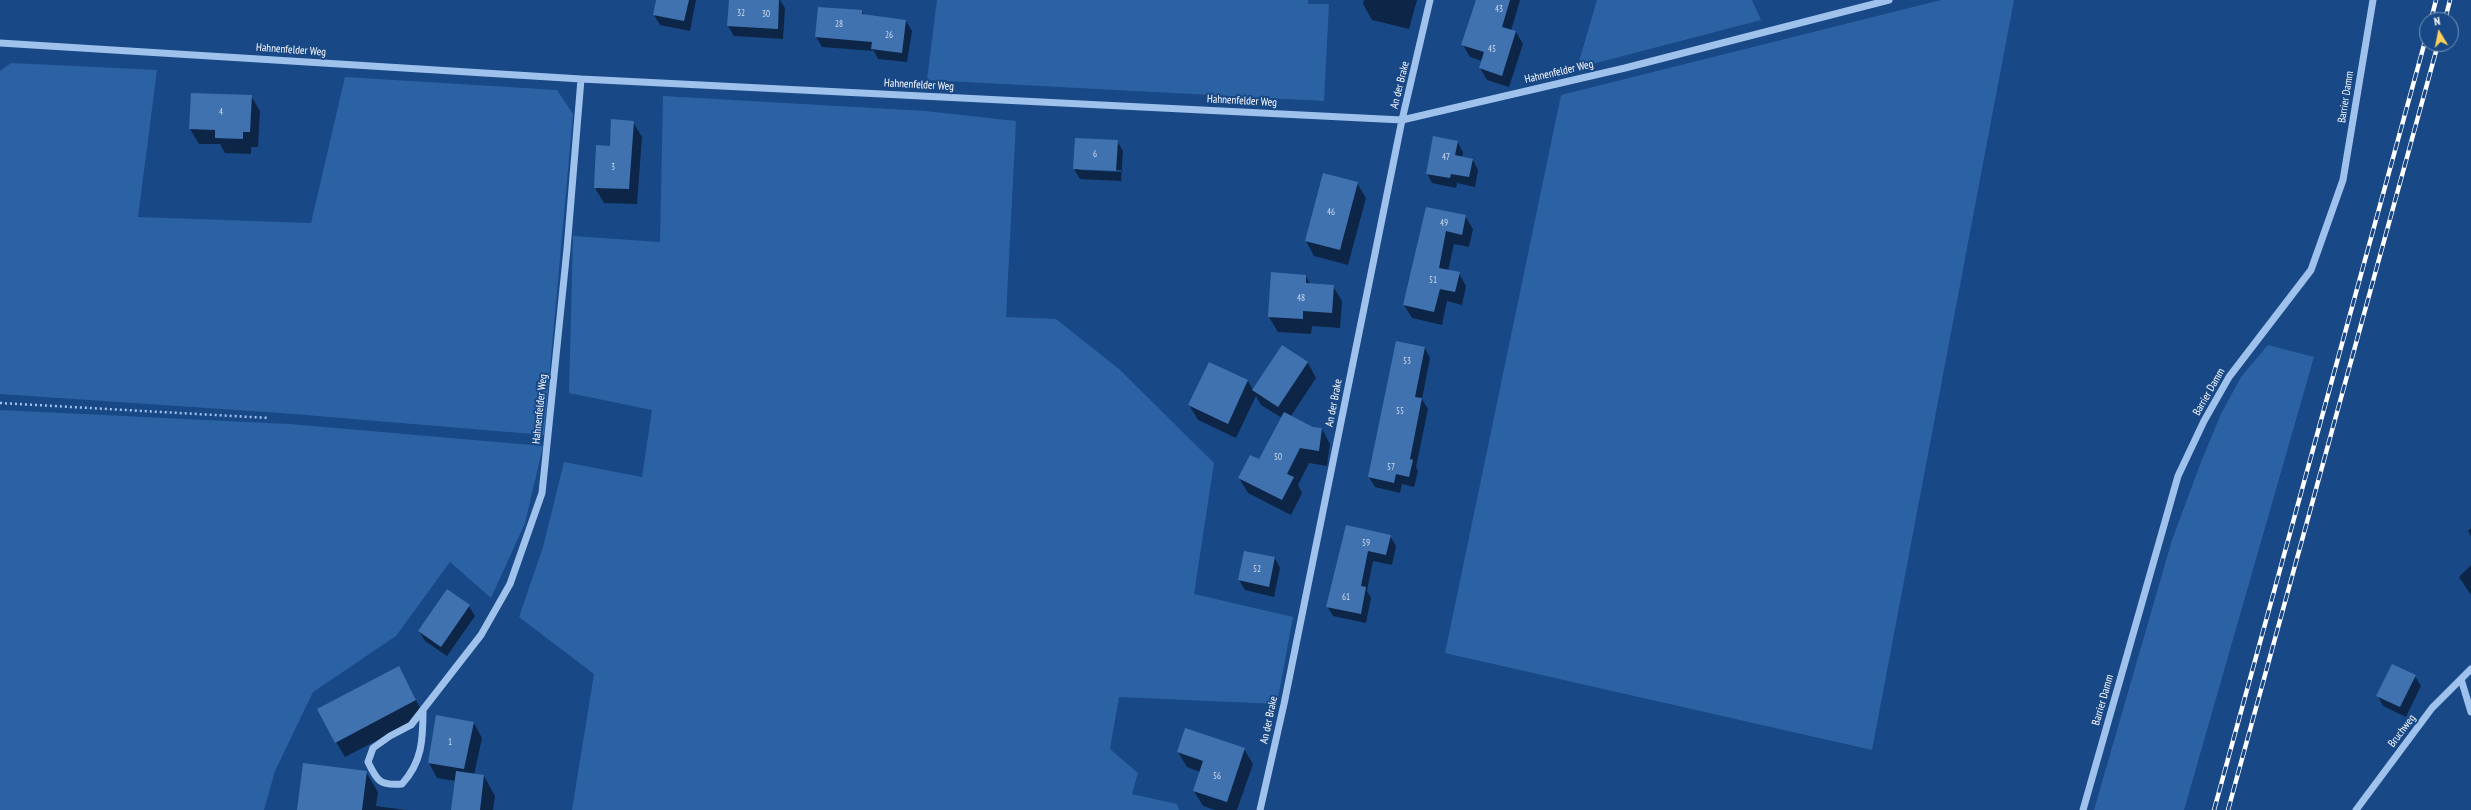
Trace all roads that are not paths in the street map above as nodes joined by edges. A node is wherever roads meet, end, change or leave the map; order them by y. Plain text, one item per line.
1 (1430, 0) edge
2 (1889, 0) edge
3 (2373, 0) edge
4 (0, 43) edge
5 (581, 79) junction
6 (1402, 120) junction
7 (2471, 669) edge
8 (2461, 679) junction
9 (423, 710) junction
10 (2471, 712) edge
11 (1260, 810) edge
12 (2083, 810) edge
13 (2356, 810) edge

1 - 6 street, An der Brake
2 - 6 street, Hahnenfelder Weg
3 - 12 street, Barrier Damm
4 - 5 street, Hahnenfelder Weg
5 - 6 street, Hahnenfelder Weg
5 - 9 street, Hahnenfelder Weg
6 - 11 street, An der Brake
7 - 8 street, Bruchweg
8 - 10 street
8 - 13 street, Bruchweg
9 - 9 street, Hahnenfelder Weg

